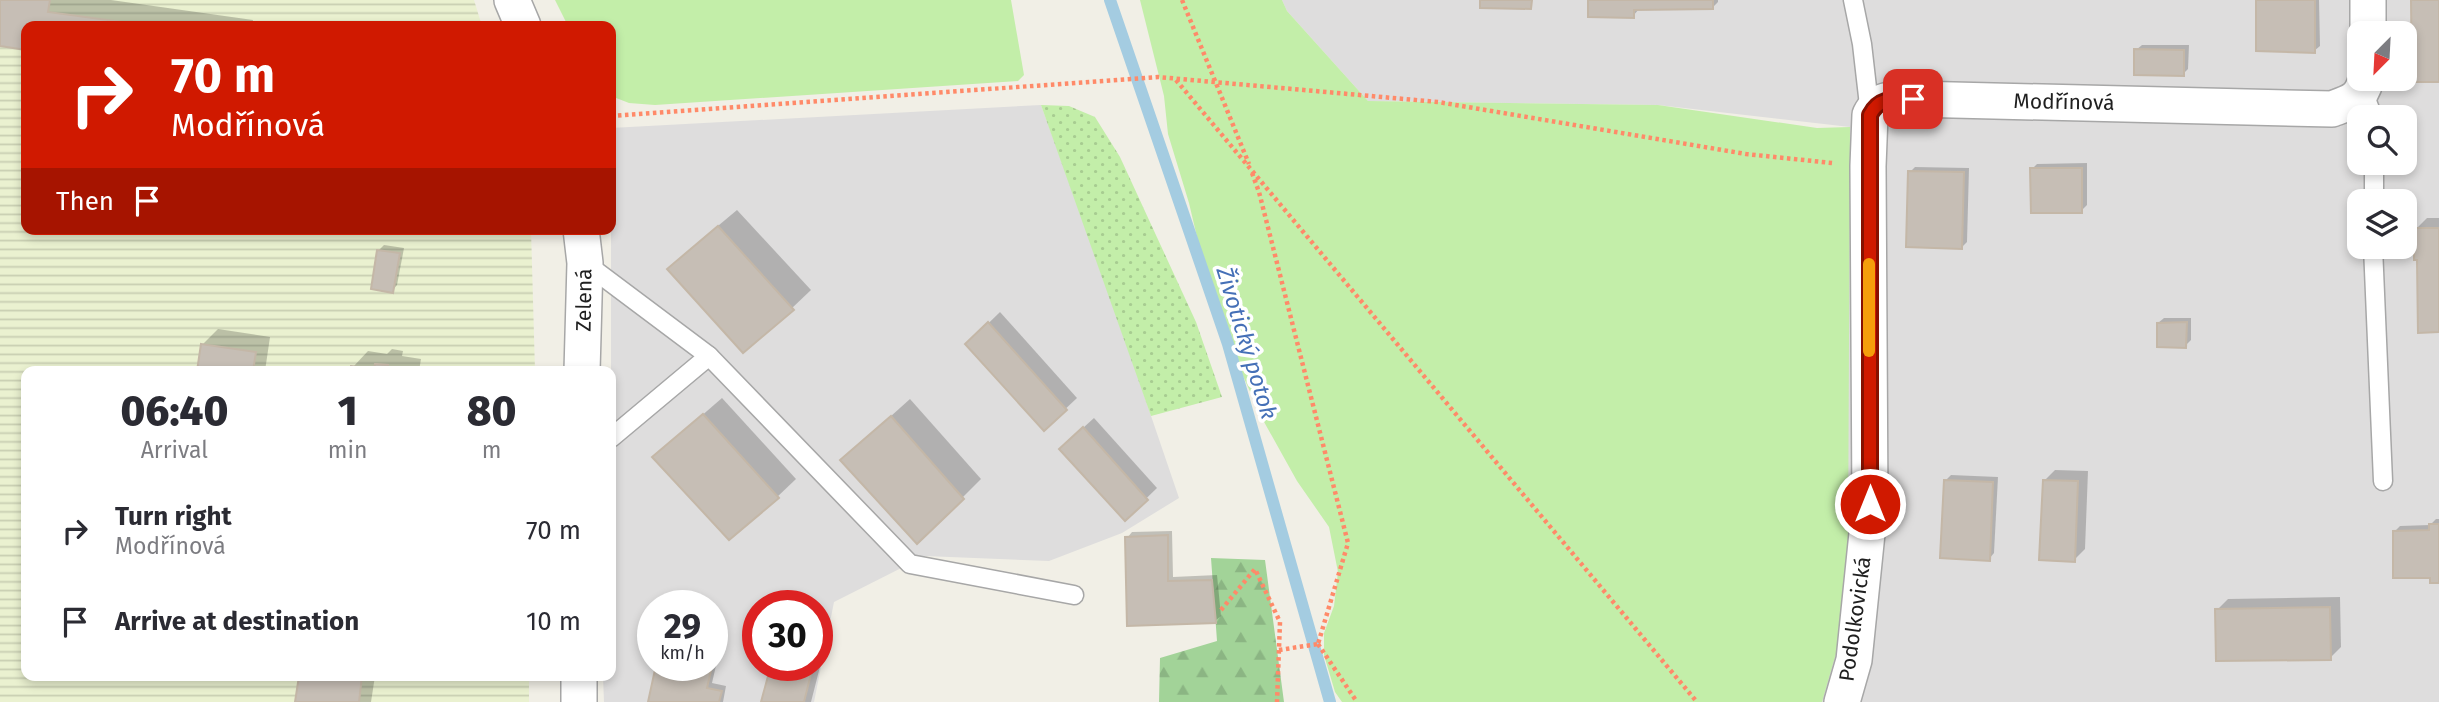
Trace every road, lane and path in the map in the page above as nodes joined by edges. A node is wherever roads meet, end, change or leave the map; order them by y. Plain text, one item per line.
1 (512, 0) edge
2 (1182, 0) edge
3 (1853, 0) edge
4 (2368, 0) edge
5 (521, 21) edge
6 (2368, 21) edge
7 (1175, 79) junction
8 (1215, 84) junction
9 (2368, 96) edge
10 (1870, 115) junction
11 (616, 116) edge
12 (1868, 166) junction
13 (1250, 169) junction
14 (582, 235) edge
15 (2374, 259) edge
16 (585, 263) junction
17 (709, 356) junction
18 (582, 366) edge
19 (616, 434) edge
20 (2383, 481) dead end
21 (1074, 595) dead end
22 (1221, 610) dead end
23 (1318, 644) junction
24 (1279, 650) junction
25 (579, 681) edge
26 (579, 702) edge
27 (1277, 702) edge
28 (1357, 702) edge
29 (1697, 702) edge
30 (1842, 702) edge

1 - 5 street
2 - 8 path
3 - 10 lane
4 - 6 street
7 - 8 path
7 - 11 path
7 - 13 path
8 - 12 path
8 - 13 path
9 - 10 street, Modřínová
10 - 12 street, Podolkovická
12 - 30 street, Podolkovická
13 - 23 path
13 - 29 path
14 - 16 street, Zelená
15 - 20 lane
16 - 17 lane
16 - 18 street, Zelená
17 - 19 lane
17 - 21 lane
22 - 24 path
23 - 24 path
23 - 28 path
24 - 27 path
25 - 26 street

